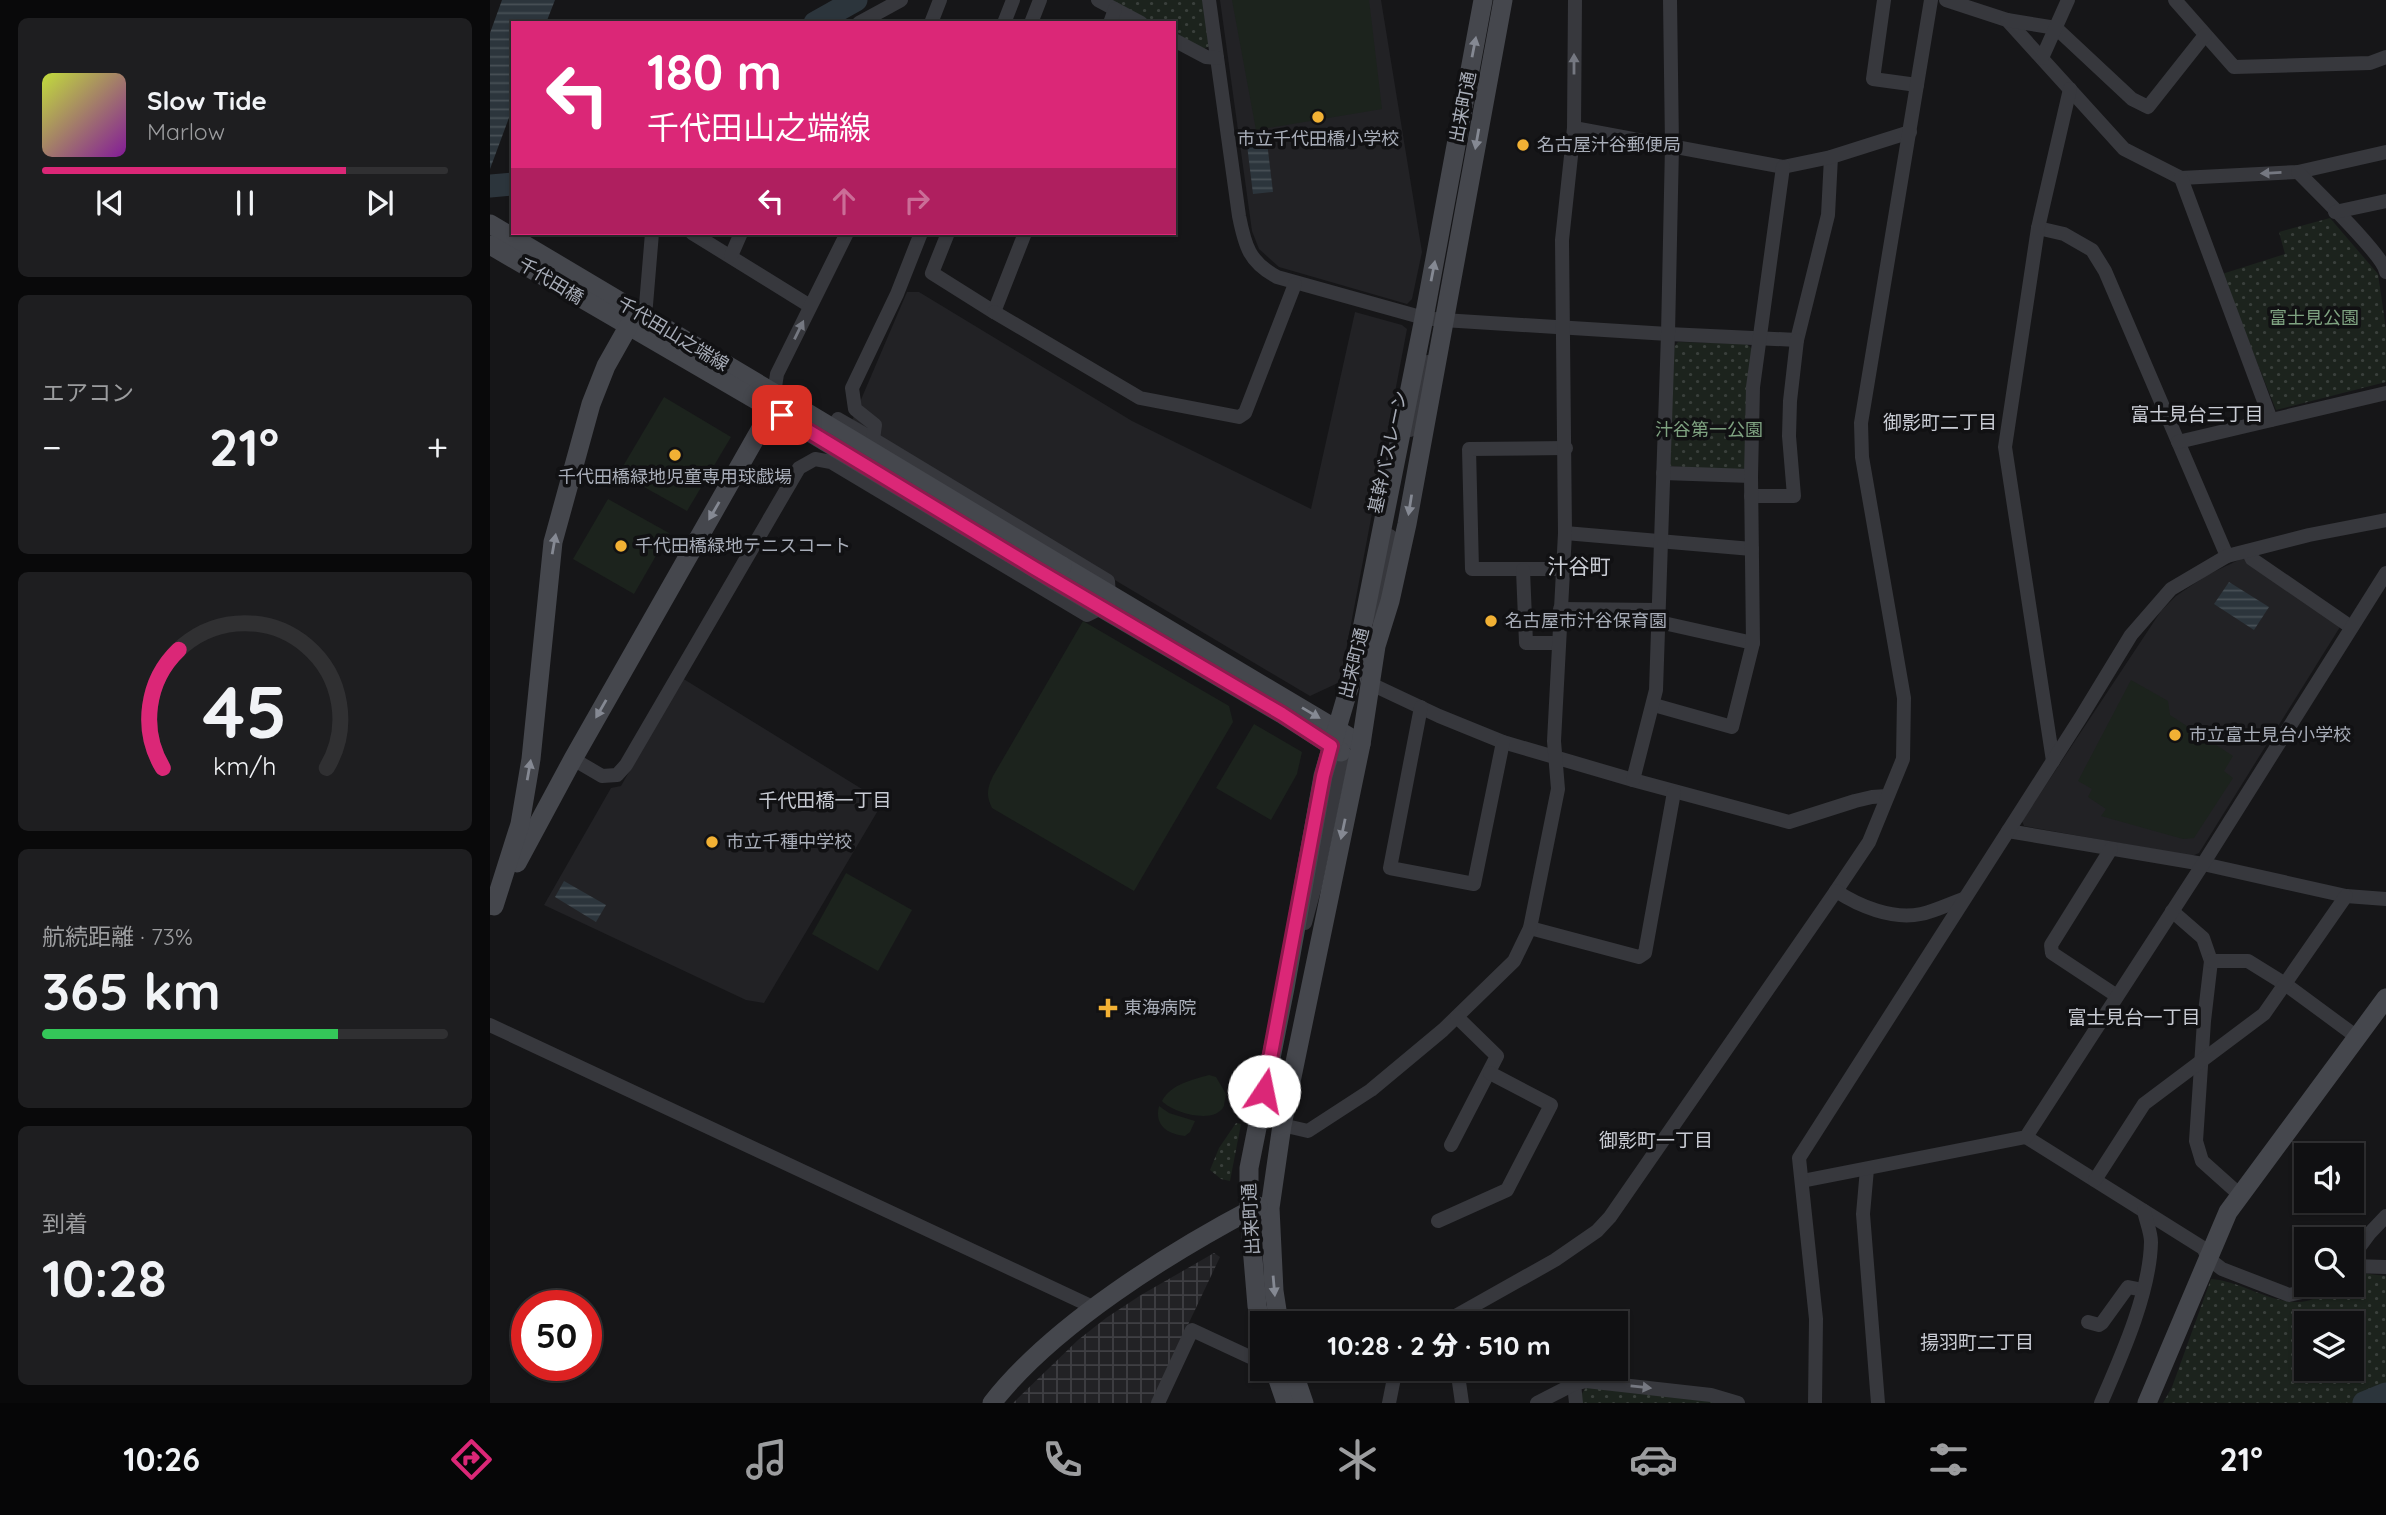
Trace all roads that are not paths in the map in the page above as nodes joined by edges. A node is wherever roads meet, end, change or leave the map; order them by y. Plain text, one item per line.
1 (901, 0) edge
2 (940, 0) edge
3 (1013, 0) edge
4 (1040, 0) edge
5 (1098, 0) edge
6 (1209, 0) edge
7 (1483, 0) edge
8 (1503, 0) edge
9 (1574, 0) edge
10 (1671, 0) edge
11 (1884, 0) edge
12 (1931, 0) edge
13 (1946, 0) edge
14 (2068, 0) edge
15 (2175, 0) edge
16 (1113, 16) edge
17 (2007, 20) junction
18 (863, 21) edge
19 (932, 21) edge
20 (1005, 21) edge
21 (1032, 21) edge
22 (1133, 21) edge
23 (2056, 28) junction
24 (2204, 35) junction
25 (1176, 41) edge
26 (2386, 57) edge
27 (1217, 58) junction
28 (2042, 58) junction
29 (1917, 85) junction
30 (2070, 89) junction
31 (1574, 128) junction
32 (1910, 132) junction
33 (1672, 146) junction
34 (2386, 152) edge
35 (1832, 157) junction
36 (1783, 167) junction
37 (2298, 172) junction
38 (2180, 178) junction
39 (2386, 201) edge
40 (2335, 212) junction
41 (490, 224) edge
42 (2038, 228) junction
43 (651, 235) edge
44 (695, 235) edge
45 (740, 235) edge
46 (846, 235) edge
47 (920, 235) edge
48 (947, 235) edge
49 (1024, 235) edge
50 (490, 245) edge
51 (731, 256) junction
52 (2386, 268) edge
53 (1295, 284) junction
54 (810, 306) junction
55 (993, 312) junction
56 (628, 320) junction
57 (1435, 320) junction
58 (1564, 328) junction
59 (1668, 334) junction
60 (1759, 339) junction
61 (1797, 340) junction
62 (2386, 393) edge
63 (782, 406) junction
64 (2271, 420) junction
65 (873, 439) junction
66 (2178, 442) junction
67 (1566, 448) junction
68 (815, 460) junction
69 (1663, 473) junction
70 (1751, 476) junction
71 (1751, 496) junction
72 (2386, 520) edge
73 (1565, 533) junction
74 (1660, 540) junction
75 (1752, 549) junction
76 (2248, 551) junction
77 (2227, 556) junction
78 (1563, 569) junction
79 (1523, 570) junction
80 (2386, 573) edge
81 (1105, 601) junction
82 (1560, 609) junction
83 (1658, 616) junction
84 (2351, 627) junction
85 (1558, 643) junction
86 (1753, 643) junction
87 (1371, 684) junction
88 (1654, 705) junction
89 (1421, 707) junction
90 (1503, 742) junction
91 (1346, 745) junction
92 (573, 759) junction
93 (1556, 759) junction
94 (2053, 761) junction
95 (1633, 780) junction
96 (1674, 792) junction
97 (1887, 796) junction
98 (531, 818) junction
99 (2008, 831) junction
100 (2111, 849) junction
101 (2203, 864) junction
102 (1836, 891) junction
103 (2346, 895) junction
104 (1963, 899) junction
105 (2386, 899) edge
106 (492, 910) edge
107 (2172, 911) junction
108 (1530, 928) junction
109 (2211, 961) junction
110 (2285, 984) junction
111 (2118, 996) junction
112 (2386, 998) edge
113 (1457, 1017) junction
114 (490, 1026) edge
115 (2357, 1037) junction
116 (2202, 1060) junction
117 (1490, 1073) junction
118 (1282, 1125) junction
119 (2026, 1137) junction
120 (1451, 1146) dead end
121 (1867, 1169) junction
122 (2095, 1180) junction
123 (1802, 1181) junction
124 (2240, 1195) junction
125 (1271, 1199) junction
126 (1249, 1211) junction
127 (2144, 1211) junction
128 (2386, 1216) edge
129 (1438, 1221) dead end
130 (2364, 1243) edge
131 (2208, 1259) junction
132 (2364, 1266) edge
133 (2386, 1267) edge
134 (2143, 1290) junction
135 (2294, 1294) edge
136 (1095, 1308) junction
137 (1258, 1311) edge
138 (1278, 1311) edge
139 (1466, 1311) edge
140 (2088, 1322) dead end
141 (1250, 1357) edge
142 (1278, 1381) edge
143 (1296, 1381) edge
144 (1393, 1381) edge
145 (1459, 1381) edge
146 (1574, 1384) junction
147 (992, 1403) edge
148 (1158, 1403) edge
149 (1286, 1403) edge
150 (1304, 1403) edge
151 (1389, 1403) edge
152 (1462, 1403) edge
153 (1537, 1403) edge
154 (1576, 1403) edge
155 (1738, 1403) edge
156 (1815, 1403) edge
157 (1878, 1403) edge
158 (2101, 1403) edge
159 (2147, 1403) edge

1 - 18 street
2 - 19 street
3 - 20 street
4 - 21 street
5 - 16 street
6 - 27 street
57 -> 7 street, 出来町通
8 -> 57 street, 出来町通
31 -> 9 street
10 - 33 street
11 - 29 street
12 - 29 street
13 - 17 street
14 - 23 street
15 - 24 street
16 - 22 street
17 - 23 street
17 - 28 street
23 - 24 street
23 - 28 street
24 - 26 street
25 - 27 street
27 - 53 street
28 - 30 street
29 - 32 street
30 - 38 street
30 - 42 street
31 - 33 street
31 - 58 street
32 - 35 street
32 - 97 street
33 - 36 street
33 - 59 street
34 - 37 street
35 - 36 street
35 - 61 street
36 - 60 street
37 -> 38 street
37 - 40 street
38 - 64 street
39 - 40 street
40 - 52 street
41 - 56 street, 千代田山之端線
42 - 66 street
42 - 94 street
43 - 56 street
44 - 51 street
45 - 51 street
46 - 54 street
47 - 65 street
48 - 55 street
49 - 55 street
50 - 56 street, 千代田橋
51 - 54 street
53 - 55 street
53 - 57 street
63 -> 54 street
56 - 63 street, 千代田山之端線
98 -> 56 street
57 - 58 street
57 -> 87 street, 出来町通
57 - 91 street, 出来町通
58 - 59 street
58 - 67 street
59 - 60 street
59 - 69 street
60 - 61 street
60 - 70 street
61 - 71 street
62 - 64 street
63 - 81 street, 千代田山之端線, bridge
63 -> 92 street
64 - 66 street
65 - 68 street
65 - 81 street
66 - 77 street
67 - 73 street
67 - 79 street
68 - 81 street
68 - 92 street
69 - 70 street
69 - 74 street
70 - 71 street
71 - 75 street
72 - 76 street
73 - 74 street
73 - 78 street
74 - 75 street
74 - 83 street
75 - 86 street
76 - 77 street
76 - 84 street
77 - 94 street
78 - 79 street
78 - 82 street
79 - 85 street
80 - 84 street
81 - 91 street, 千代田山之端線
82 - 83 street
82 - 85 street
83 - 86 street
83 - 88 street
84 - 101 street
85 - 93 street
86 - 88 street
87 - 89 street
87 - 91 street, 出来町通
88 - 95 street
89 - 90 street
89 - 90 street
90 - 93 street
91 -> 118 street, 出来町通
91 - 126 street, 出来町通
92 - 98 street
93 - 95 street
93 - 108 street
94 - 99 street
95 - 96 street
96 - 97 street
96 - 108 street
97 - 102 street
98 - 106 street
99 - 100 street
99 - 104 street
100 - 101 street
100 - 111 street
101 - 103 street
101 - 107 street
102 - 104 street
102 - 139 street
103 - 105 street
103 - 110 street
104 - 123 street
107 - 109 street
107 - 111 street
108 - 113 street
109 - 110 street
109 - 116 street
110 - 115 street
110 - 116 street
111 - 119 street
112 - 115 street
113 - 117 street
113 - 118 street
114 - 136 street
115 - 124 street
116 - 122 street
116 - 124 street
117 - 120 street
117 - 129 street
118 - 125 street, 出来町通
119 - 121 street
119 - 122 street
121 - 123 street
121 - 157 street
122 - 127 street
123 - 156 street
124 - 131 street
125 - 126 street
125 -> 138 street, 出来町通
126 - 136 street
126 - 137 street, 出来町通
127 - 131 street
127 - 134 street
128 - 130 street
131 - 135 street
131 - 159 street
132 - 133 street
134 - 140 street
134 - 158 street
136 - 147 street
141 - 148 street
142 - 149 street
143 - 150 street
144 - 151 street
145 - 152 street
146 - 153 street
146 - 154 street
146 -> 155 street

